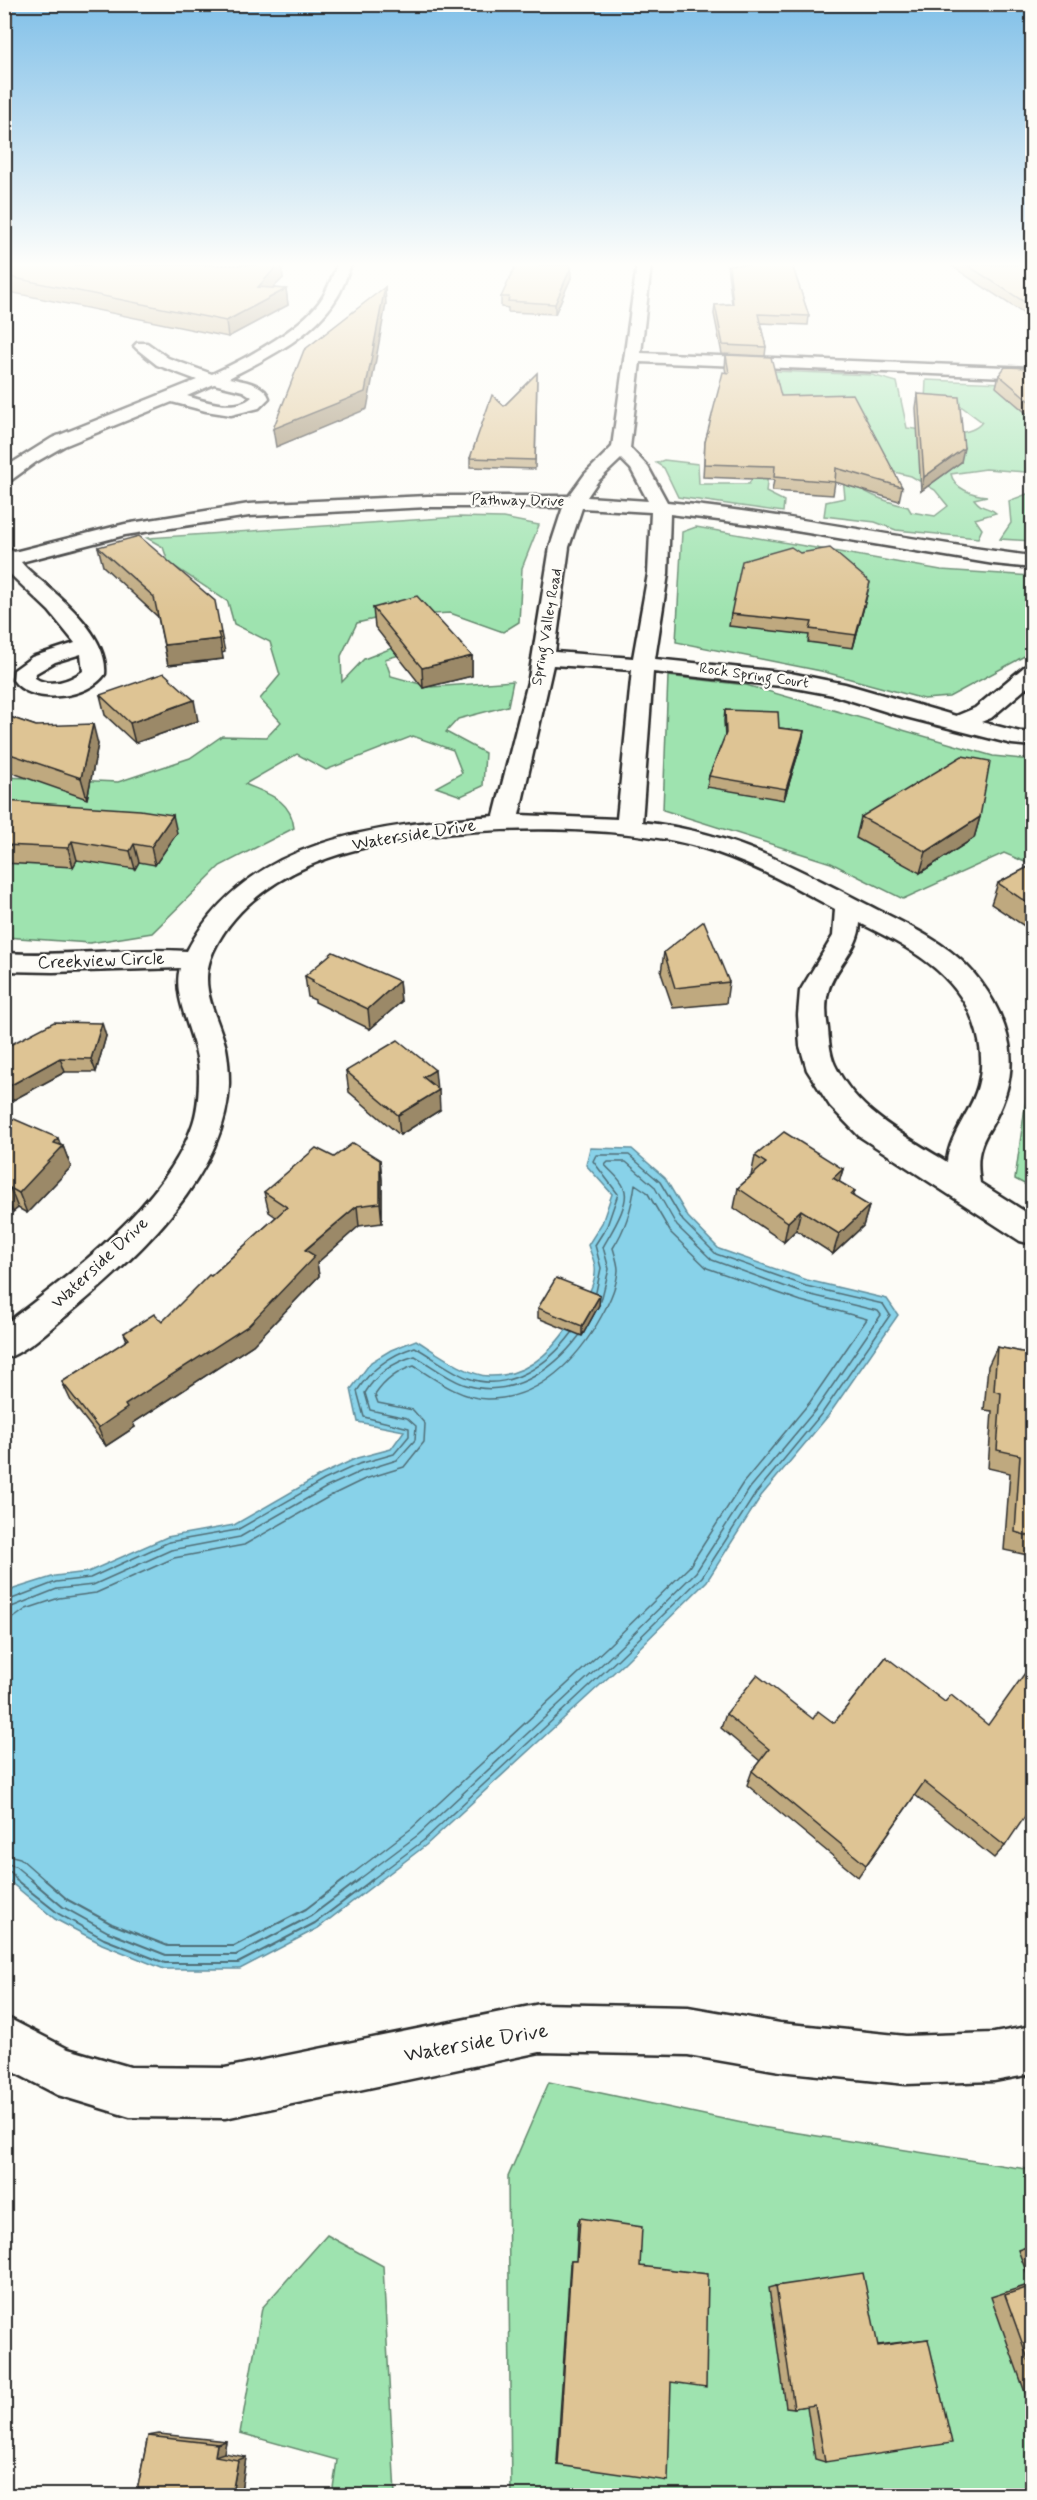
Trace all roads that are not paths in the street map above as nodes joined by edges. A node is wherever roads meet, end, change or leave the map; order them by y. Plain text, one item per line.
1 (206, 382) edge
2 (227, 382) edge
3 (630, 382) edge
4 (173, 397) junction
5 (621, 449) junction
6 (4, 477) edge
7 (576, 502) junction
8 (661, 507) junction
9 (6, 557) edge
10 (1032, 562) edge
11 (88, 646) dead end
12 (544, 658) junction
13 (643, 665) junction
14 (1032, 672) edge
15 (959, 723) junction
16 (1032, 739) edge
17 (505, 823) junction
18 (628, 828) junction
19 (848, 906) junction
20 (197, 960) junction
21 (4, 962) edge
22 (964, 1186) junction
23 (1032, 1232) edge
24 (4, 1345) edge
25 (4, 2040) edge
26 (1032, 2050) edge

1 - 4 street
2 - 4 street
3 - 5 street
4 - 6 street
5 - 7 street, Spring Valley Road
5 - 8 street
7 - 8 street, Pathway Drive
7 - 9 street, Pathway Drive
7 - 12 street, Spring Valley Road
8 - 10 street, Pathway Drive
8 - 13 street
9 - 11 street
12 - 13 street, Rock Spring Court
12 - 17 street, Spring Valley Road
13 - 15 street, Rock Spring Court
13 - 18 street
14 - 15 street
15 - 16 street, Rock Spring Court
17 - 18 street, Waterside Drive
17 - 20 street, Waterside Drive
18 - 19 street, Waterside Drive
19 - 22 street
19 - 22 street, Waterside Drive
20 - 21 street, Creekview Circle
20 - 24 street, Waterside Drive
22 - 23 street
25 - 26 street, Waterside Drive

